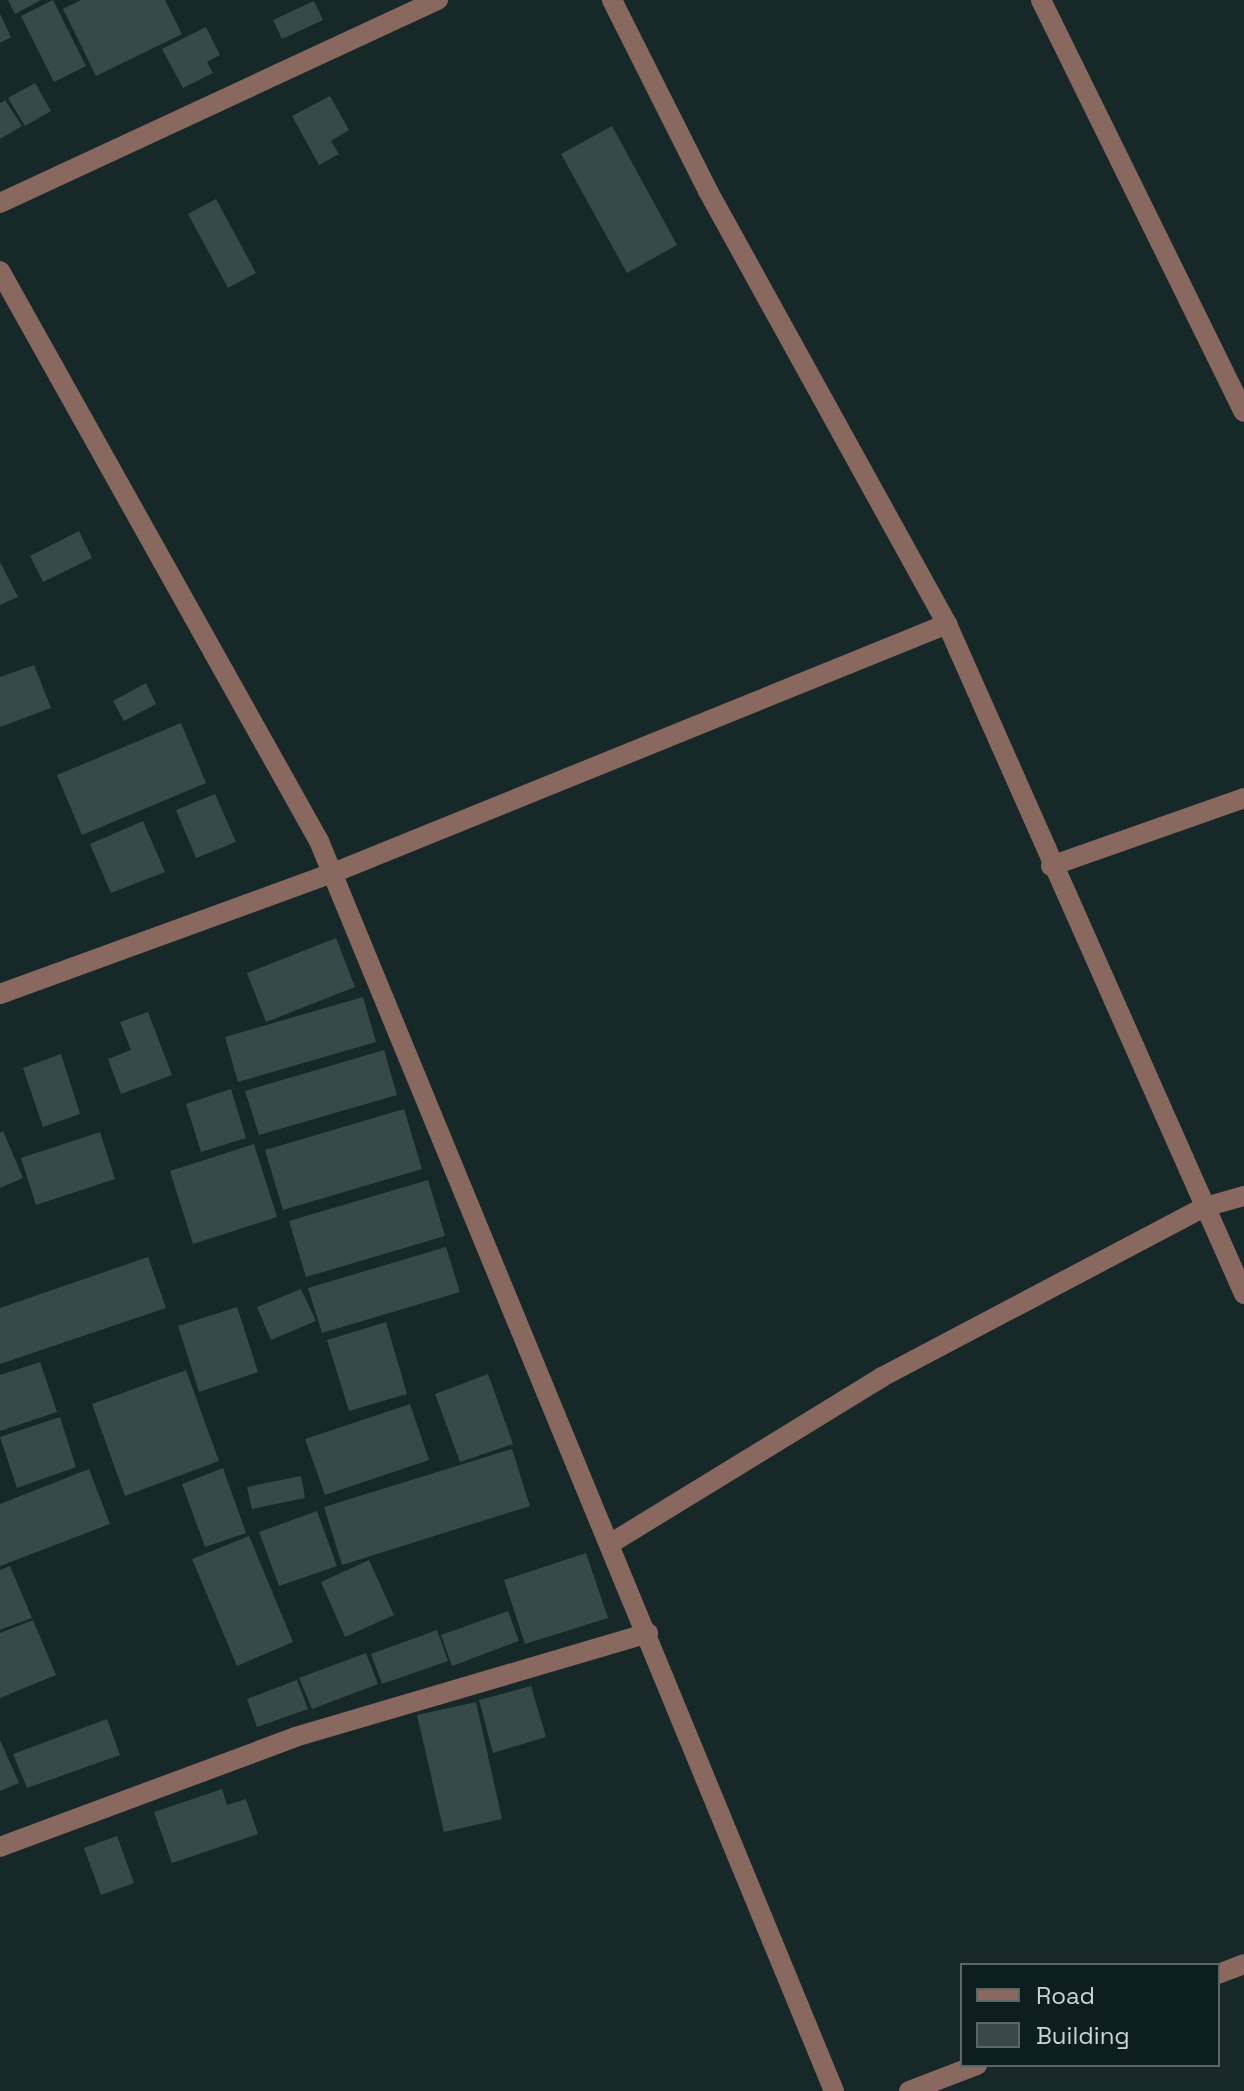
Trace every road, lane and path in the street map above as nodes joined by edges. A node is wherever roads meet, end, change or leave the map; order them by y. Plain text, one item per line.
1 (438, 0) edge
2 (612, 0) edge
3 (1041, 0) edge
4 (0, 203) edge
5 (0, 271) edge
6 (1244, 412) edge
7 (947, 624) junction
8 (1244, 798) edge
9 (1051, 866) junction
10 (333, 873) junction
11 (0, 994) edge
12 (1244, 1196) edge
13 (1205, 1207) junction
14 (1244, 1294) edge
15 (613, 1542) junction
16 (648, 1633) junction
17 (0, 1847) edge
18 (1244, 1964) edge
19 (1220, 1973) edge
20 (972, 2067) edge
21 (834, 2091) edge
22 (909, 2091) edge

1 - 4 street
2 - 7 street
3 - 6 street
5 - 10 street
7 - 9 street
7 - 10 street
8 - 9 street
9 - 13 street
10 - 11 street
10 - 15 street
12 - 13 street
13 - 14 street
13 - 15 street
15 - 16 street
16 - 17 street
16 - 21 street
18 - 19 street
20 - 22 street

